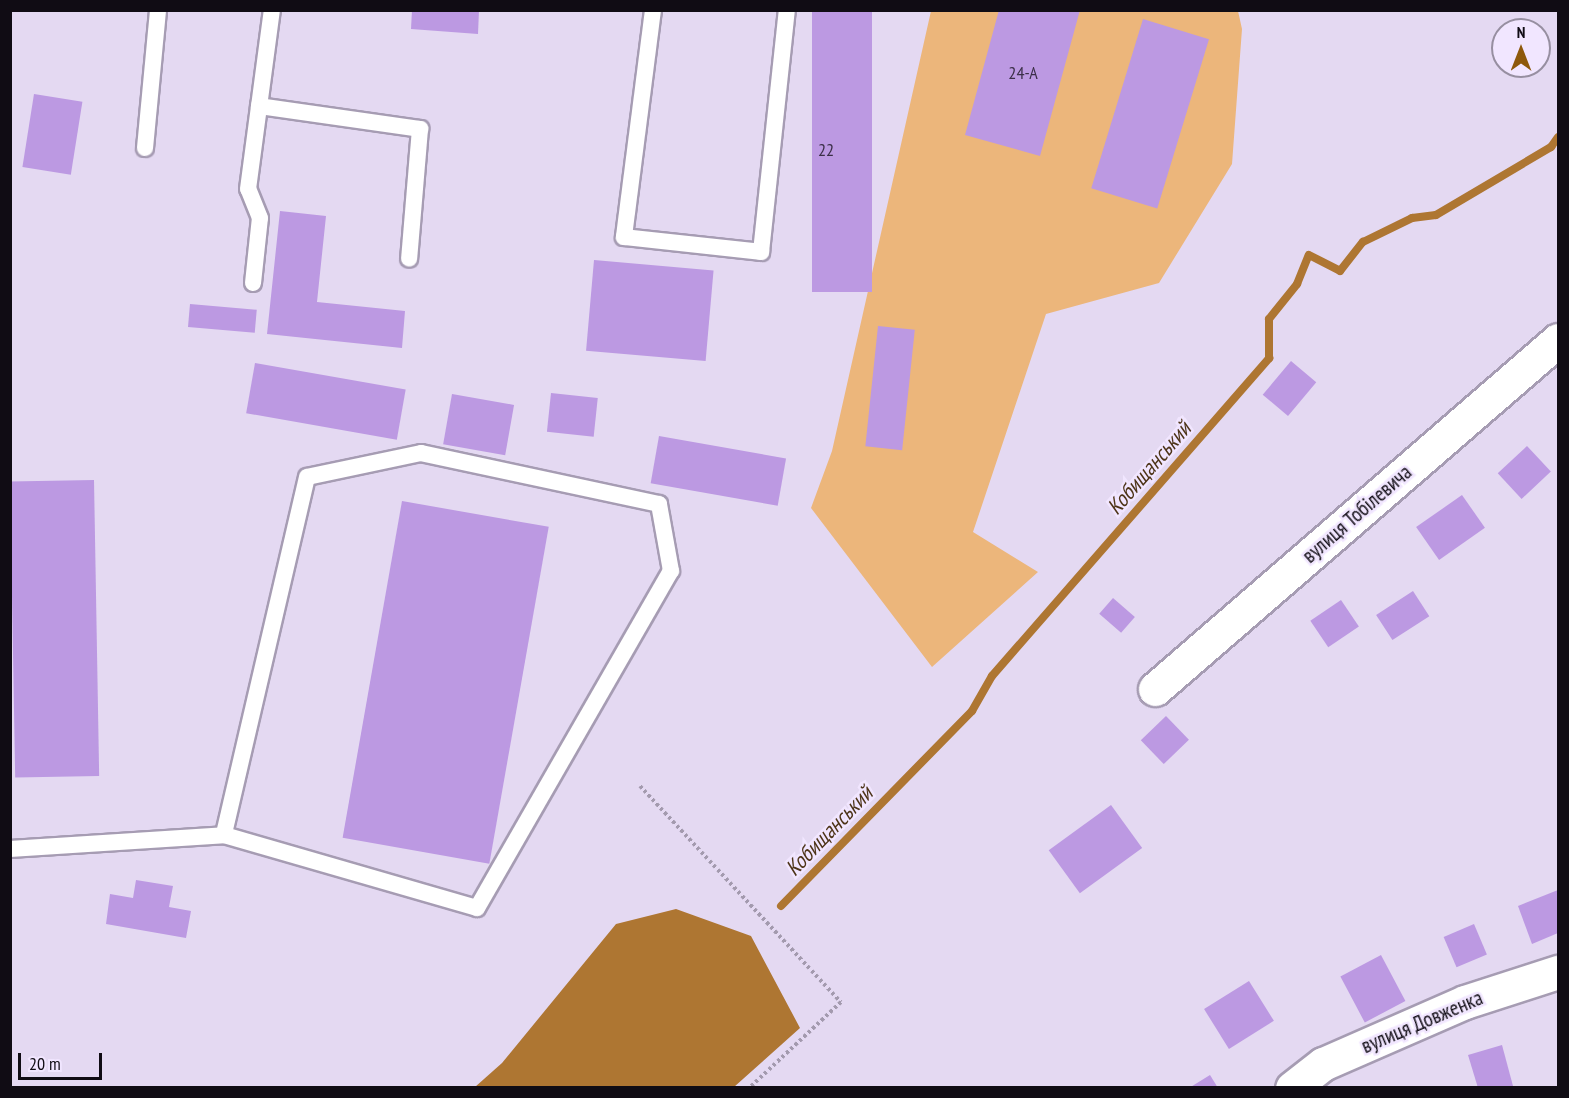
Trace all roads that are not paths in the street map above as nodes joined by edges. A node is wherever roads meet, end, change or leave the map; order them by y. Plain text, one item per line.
1 (158, 10) edge
2 (272, 10) edge
3 (653, 10) edge
4 (787, 10) edge
5 (259, 106) junction
6 (145, 148) dead end
7 (408, 259) dead end
8 (253, 283) dead end
9 (1558, 340) edge
10 (1155, 689) dead end
11 (224, 835) junction
12 (10, 849) edge
13 (1558, 972) edge
14 (1292, 1088) edge

1 - 6 lane
2 - 5 lane
3 - 4 lane
5 - 7 lane
5 - 8 lane
9 - 10 street, вулиця Тобілевича
11 - 11 lane
11 - 12 lane
13 - 14 street, вулиця Довженка

